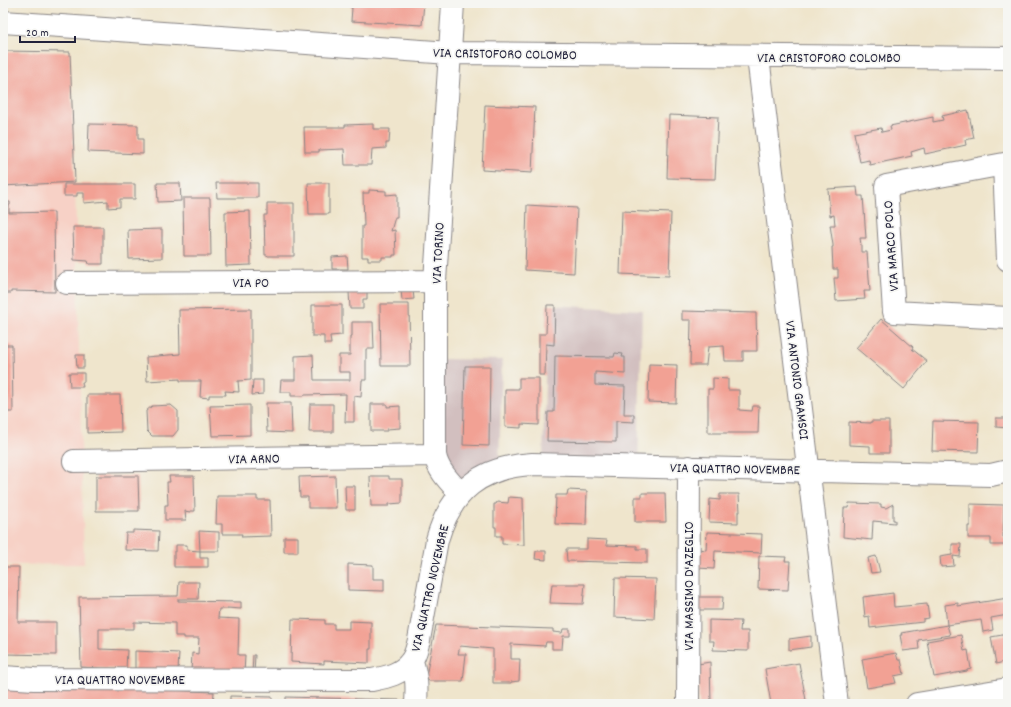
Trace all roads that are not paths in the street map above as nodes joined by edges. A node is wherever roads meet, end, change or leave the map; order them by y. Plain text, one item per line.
1 (453, 3) edge
2 (3, 22) edge
3 (450, 53) junction
4 (758, 57) junction
5 (1008, 58) edge
6 (1008, 260) edge
7 (435, 281) junction
8 (68, 283) dead end
9 (1008, 318) edge
10 (435, 455) junction
11 (74, 461) dead end
12 (689, 467) junction
13 (809, 470) junction
14 (1008, 472) edge
15 (461, 494) junction
16 (412, 661) junction
17 (3, 677) edge
18 (1008, 689) edge
19 (416, 704) edge
20 (688, 704) edge
21 (838, 704) edge
22 (917, 704) edge

1 - 3 street, VIA TORINO
2 - 3 street, VIA CRISTOFORO COLOMBO
3 - 4 street, VIA CRISTOFORO COLOMBO
3 - 7 street, VIA TORINO
4 - 5 street, VIA CRISTOFORO COLOMBO
4 - 13 street, VIA ANTONIO GRAMSCI
6 - 9 street, VIA MARCO POLO
7 - 8 street, VIA PO
7 - 10 street, VIA TORINO
10 - 11 street, VIA ARNO
10 - 15 street, VIA TORINO
12 - 13 street, VIA QUATTRO NOVEMBRE
12 - 15 street, VIA QUATTRO NOVEMBRE
12 - 20 street, VIA MASSIMO D'AZEGLIO
13 - 14 street, VIA QUATTRO NOVEMBRE
13 - 21 street, VIA ANTONIO GRAMSCI
15 - 16 street, VIA QUATTRO NOVEMBRE
16 - 17 street, VIA QUATTRO NOVEMBRE
16 - 19 street
18 - 22 street

